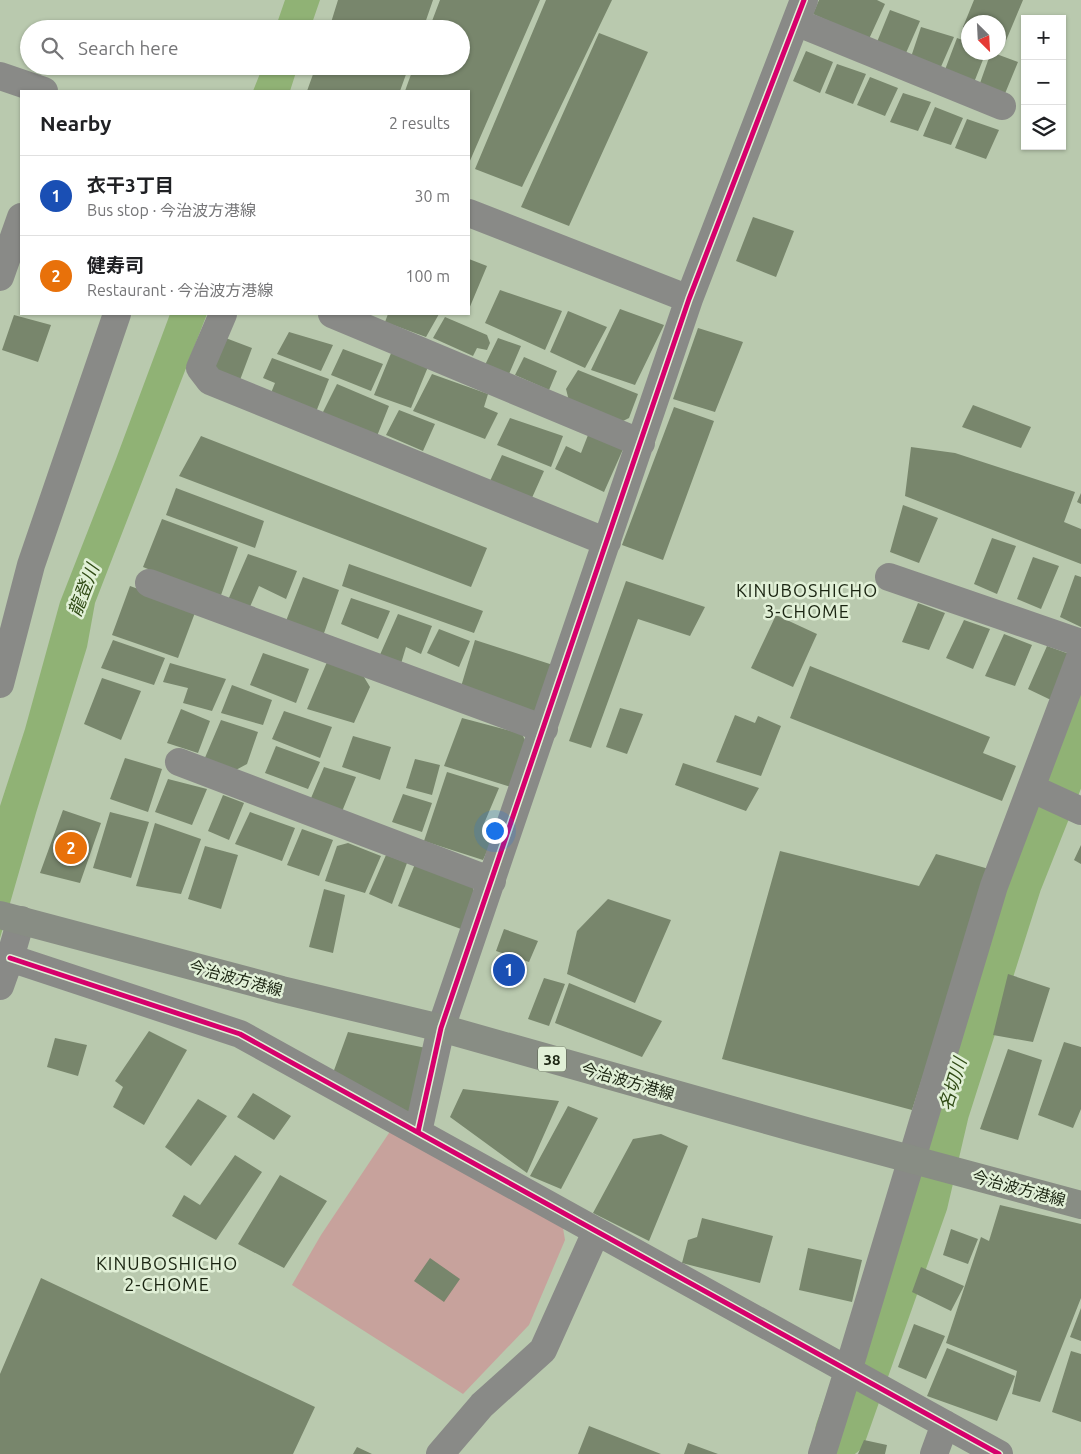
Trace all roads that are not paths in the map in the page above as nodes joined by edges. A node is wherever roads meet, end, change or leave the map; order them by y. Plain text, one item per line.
1 (800, 11) edge
2 (0, 76) edge
3 (41, 90) edge
4 (1002, 106) dead end
5 (470, 214) edge
6 (20, 220) edge
7 (0, 278) edge
8 (689, 299) junction
9 (117, 315) edge
10 (223, 315) edge
11 (334, 315) edge
12 (641, 443) junction
13 (608, 542) junction
14 (889, 576) dead end
15 (149, 583) dead end
16 (1081, 643) edge
17 (1081, 655) edge
18 (0, 684) edge
19 (544, 729) junction
20 (179, 762) dead end
21 (1031, 788) junction
22 (1081, 811) edge
23 (492, 880) junction
24 (11, 917) edge
25 (10, 958) junction
26 (0, 986) edge
27 (441, 1028) junction
28 (418, 1132) junction
29 (911, 1159) junction
30 (1081, 1205) edge
31 (596, 1232) junction
32 (848, 1371) junction
33 (945, 1424) junction
34 (440, 1454) edge
35 (822, 1454) edge
36 (934, 1454) edge
37 (999, 1454) edge

1 - 4 street
1 - 8 street
2 - 3 street
5 - 8 street
6 - 7 street
8 - 12 street
9 - 18 street
10 - 13 street
11 - 12 street
12 - 13 street
13 - 19 street
14 - 16 street
15 - 19 street
17 - 21 street
19 - 23 street
20 - 23 street
21 - 22 street
21 - 29 street
23 - 27 street
24 - 25 street
24 - 27 main road, 今治波方港線 / 38
25 - 26 street
25 - 28 street
27 - 28 street
27 - 29 main road, 今治波方港線 / 38
28 - 31 street
29 - 30 main road, 今治波方港線 / 38
29 - 32 street
31 - 32 street
31 - 34 street
32 - 33 street
32 - 35 street
33 - 36 street
33 - 37 street

